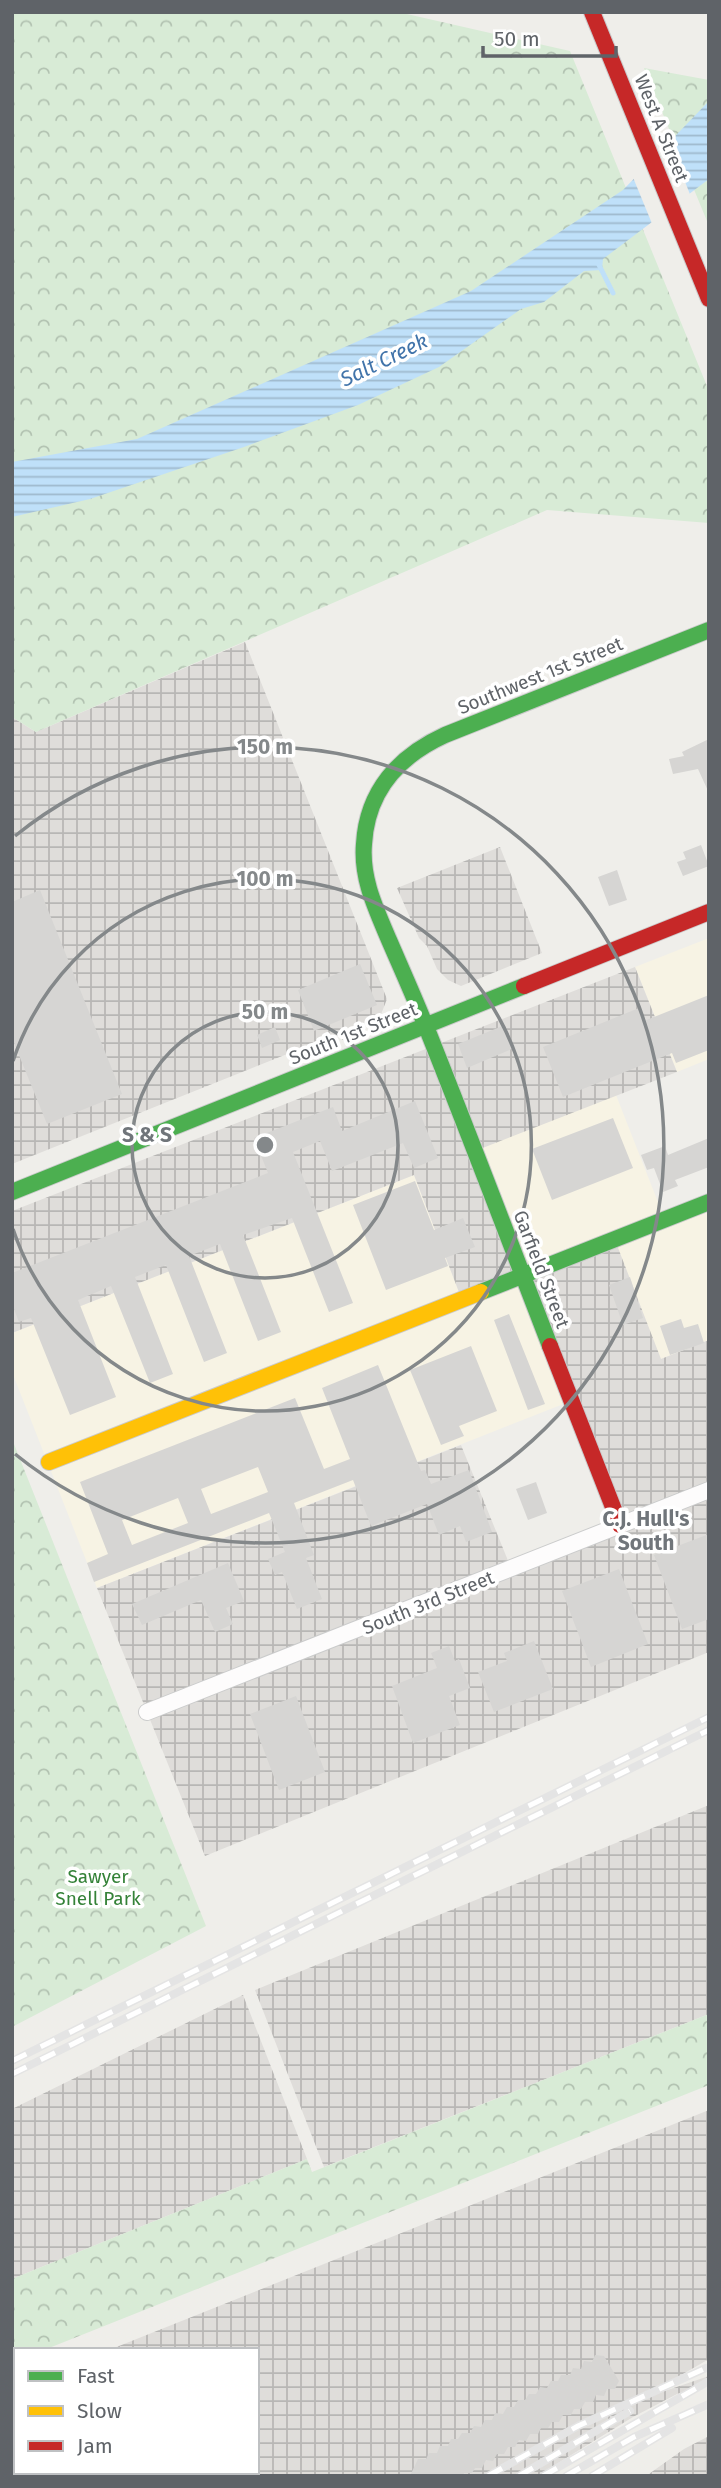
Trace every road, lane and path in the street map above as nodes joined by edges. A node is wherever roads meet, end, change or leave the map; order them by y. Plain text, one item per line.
1 (592, 12) edge
2 (709, 299) edge
3 (709, 630) edge
4 (393, 769) joint
5 (709, 912) edge
6 (426, 1027) junction
7 (12, 1192) edge
8 (709, 1202) edge
9 (523, 1277) junction
10 (49, 1462) dead end
11 (709, 1490) edge
12 (620, 1525) junction
13 (147, 1713) dead end

1 - 2 street, West A Street
3 - 4 street, Southwest 1st Street
4 - 6 street, Garfield Street
5 - 6 street, South 1st Street
6 - 7 street, South 1st Street
6 - 9 street, Garfield Street
8 - 9 street
9 - 10 street
9 - 12 street, Garfield Street
11 - 12 street, South 3rd Street
12 - 13 street, South 3rd Street

